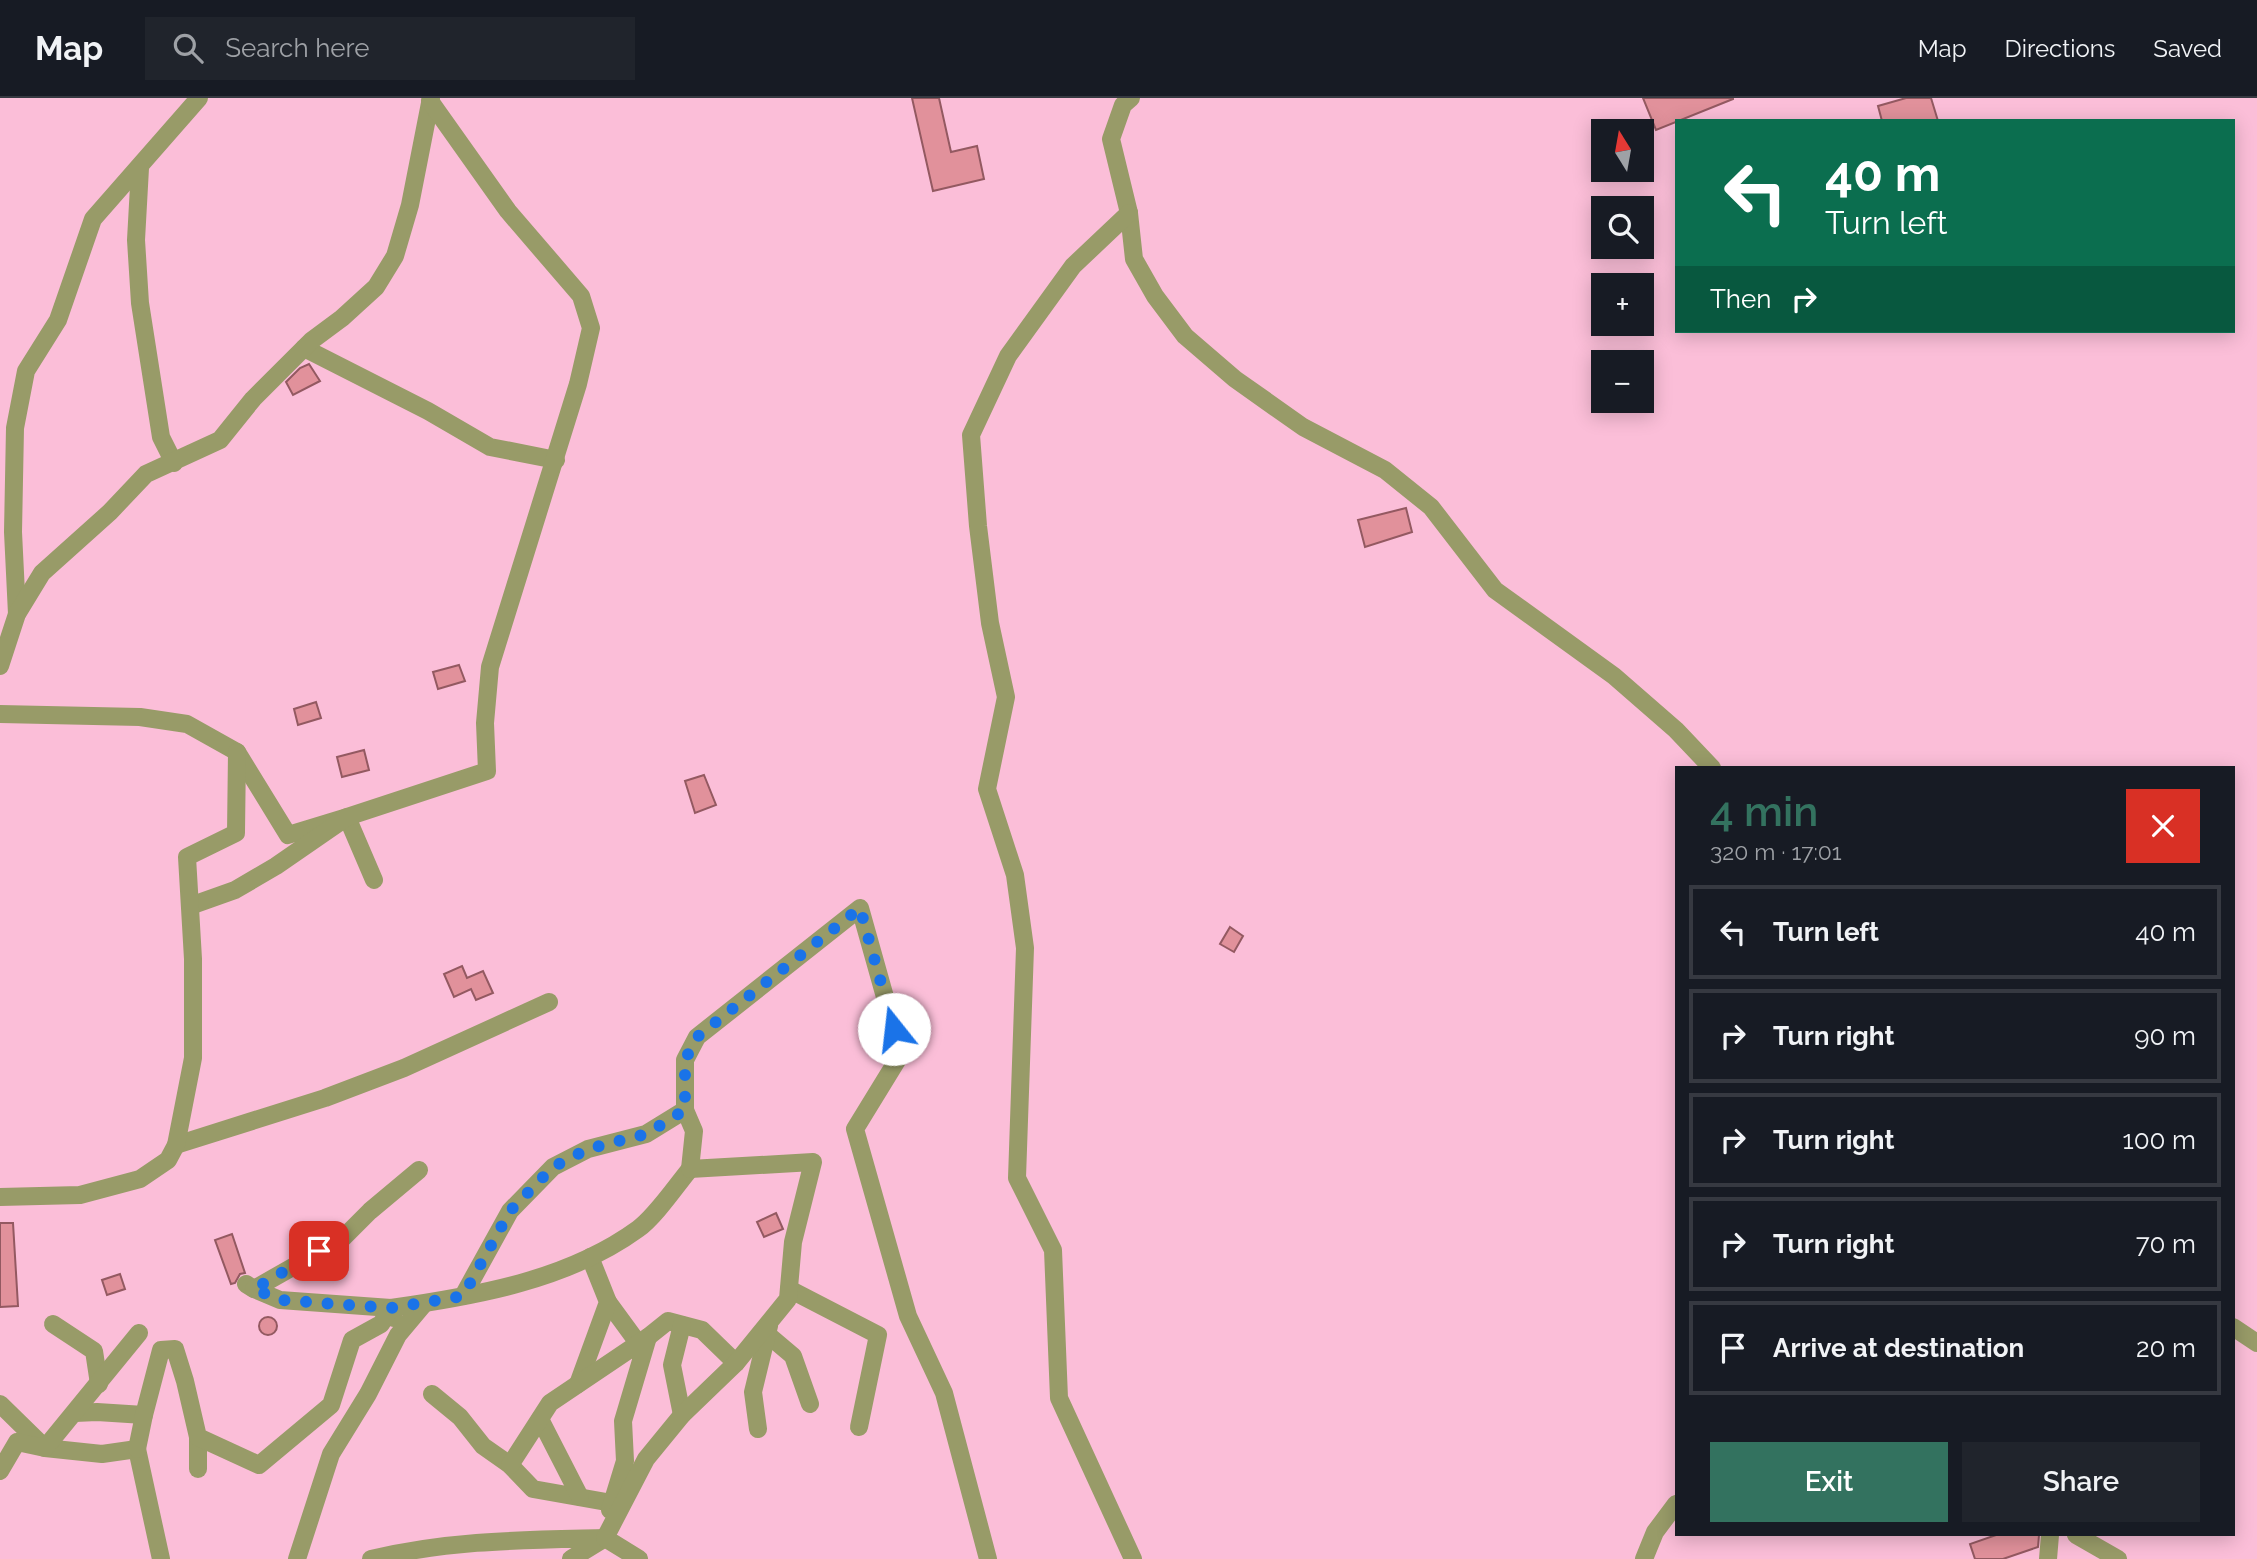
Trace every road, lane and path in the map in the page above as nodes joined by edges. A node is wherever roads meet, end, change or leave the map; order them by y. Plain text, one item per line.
1 (199, 98) edge
2 (1131, 98) edge
3 (431, 100) edge
4 (140, 168) junction
5 (1129, 213) junction
6 (304, 348) junction
7 (556, 460) junction
8 (174, 463) junction
9 (17, 614) junction
10 (0, 666) edge
11 (0, 715) edge
12 (237, 752) junction
13 (1710, 766) edge
14 (347, 817) junction
15 (374, 880) dead end
16 (190, 906) junction
17 (549, 1002) dead end
18 (685, 1110) junction
19 (176, 1145) junction
20 (691, 1169) junction
21 (419, 1170) dead end
22 (0, 1196) edge
23 (590, 1257) junction
24 (789, 1289) junction
25 (463, 1296) junction
26 (608, 1302) junction
27 (424, 1304) junction
28 (391, 1308) junction
29 (53, 1324) dead end
30 (682, 1325) junction
31 (769, 1327) junction
32 (2235, 1328) edge
33 (139, 1333) dead end
34 (398, 1335) junction
35 (643, 1340) junction
36 (2257, 1343) edge
37 (736, 1363) junction
38 (99, 1384) junction
39 (578, 1384) junction
40 (432, 1394) dead end
41 (0, 1404) edge
42 (810, 1404) dead end
43 (75, 1413) junction
44 (144, 1415) junction
45 (682, 1415) junction
46 (540, 1419) junction
47 (859, 1427) dead end
48 (758, 1429) dead end
49 (198, 1437) junction
50 (45, 1448) junction
51 (137, 1450) junction
52 (510, 1465) junction
53 (198, 1469) dead end
54 (0, 1471) edge
55 (580, 1497) junction
56 (612, 1503) junction
57 (1675, 1505) edge
58 (2050, 1536) edge
59 (2078, 1536) edge
60 (605, 1538) junction
61 (160, 1559) edge
62 (297, 1559) edge
63 (371, 1559) edge
64 (571, 1559) edge
65 (639, 1559) edge
66 (988, 1559) edge
67 (1133, 1559) edge
68 (1644, 1559) edge
69 (2048, 1559) edge
70 (2118, 1559) edge

1 - 4 street
2 - 5 street
3 - 6 street
3 - 7 street
4 - 8 street
4 - 9 street
5 - 13 street
5 - 67 street
6 - 7 street
6 - 8 street
7 - 14 street
8 - 9 street
9 - 10 street
11 - 12 street
12 - 14 street
12 - 16 street
14 - 15 street
14 - 16 street
16 - 19 street
17 - 19 street
18 - 20 street
18 - 25 street
18 - 66 street
19 - 22 street
20 - 23 street
20 - 24 street
21 - 28 street
23 - 25 street
23 - 26 street
24 - 31 street
24 - 47 street
25 - 27 street
26 - 35 street
26 - 39 street
27 - 28 street
27 - 34 street
28 - 34 street
28 - 49 street
29 - 38 street
30 - 35 street
30 - 37 street
30 - 45 street
31 - 37 street
31 - 42 street
31 - 48 street
32 - 36 street
33 - 38 street
34 - 62 street
35 - 39 street
35 - 56 street
37 - 45 street
38 - 43 street
39 - 46 street
40 - 52 street
41 - 50 street
43 - 44 street
43 - 50 street
44 - 49 street
44 - 51 street
45 - 60 street
46 - 52 street
46 - 55 street
49 - 53 street
50 - 51 street
50 - 54 street
51 - 61 street
52 - 55 street
55 - 56 street
56 - 60 street
57 - 68 street
58 - 69 street
59 - 70 street
60 - 63 street
60 - 64 street
60 - 65 street

